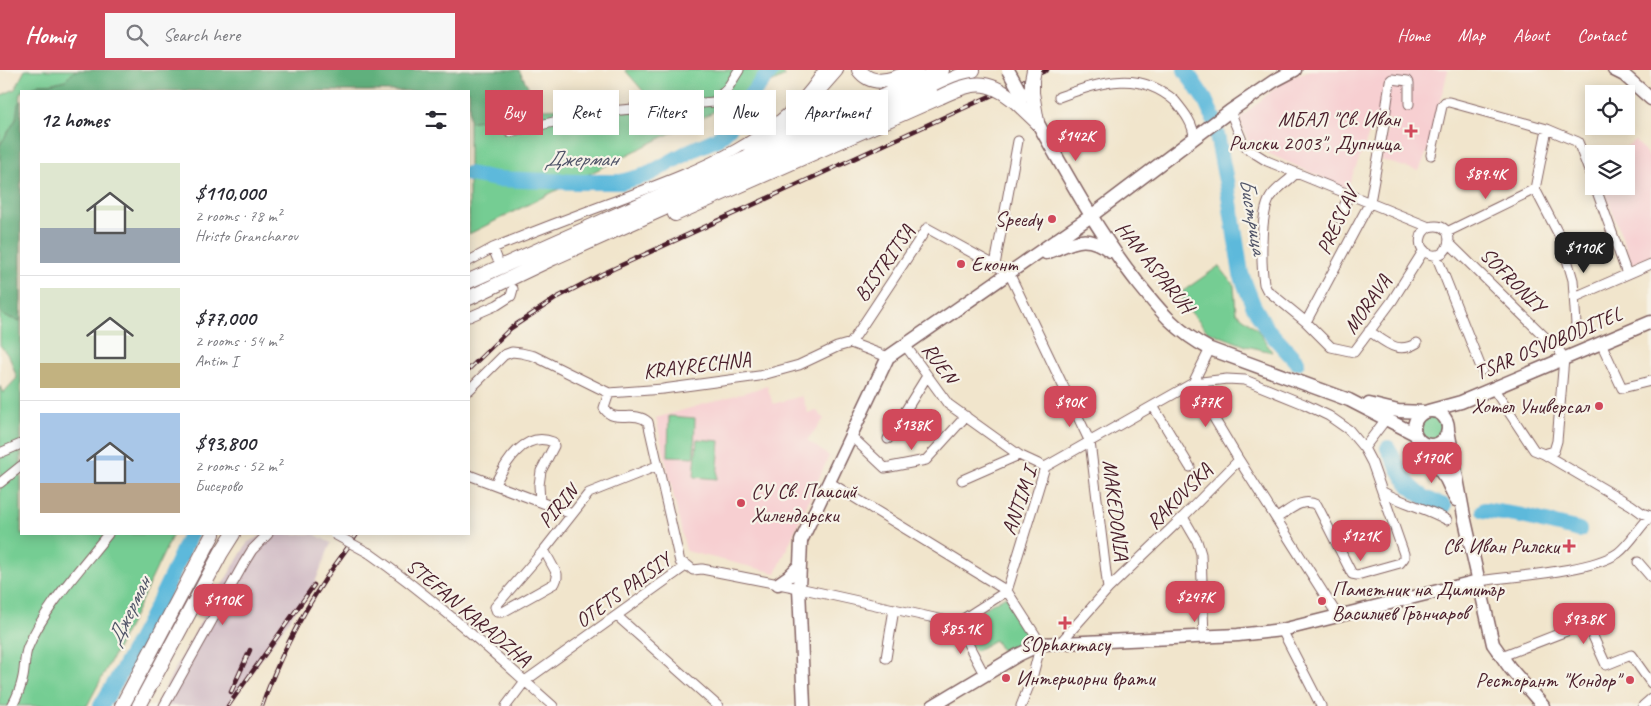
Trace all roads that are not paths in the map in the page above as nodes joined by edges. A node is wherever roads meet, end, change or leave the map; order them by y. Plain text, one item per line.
1 (739, 70) edge
2 (824, 70) edge
3 (836, 70) edge
4 (841, 70) edge
5 (916, 70) edge
6 (942, 70) edge
7 (973, 70) edge
8 (1008, 70) edge
9 (1034, 70) edge
10 (1295, 70) edge
11 (1614, 70) edge
12 (857, 71) edge
13 (902, 73) edge
14 (1059, 97) dead end
15 (1024, 98) junction
16 (1651, 99) edge
17 (1409, 104) dead end
18 (1225, 115) junction
19 (1038, 122) joint
20 (543, 124) edge
21 (1547, 129) junction
22 (1198, 136) junction
23 (1018, 140) dead end
24 (1431, 155) dead end
25 (1585, 161) edge
26 (717, 171) junction
27 (1296, 173) junction
28 (1535, 189) junction
29 (1349, 195) junction
30 (1598, 195) edge
31 (1370, 202) junction
32 (1091, 216) junction
33 (1339, 218) dead end
34 (1429, 227) junction
35 (1447, 232) junction
36 (1449, 242) junction
37 (492, 248) junction
38 (1424, 250) junction
39 (1116, 255) junction
40 (1436, 255) junction
41 (498, 258) dead end
42 (470, 260) edge
43 (1025, 262) junction
44 (543, 263) junction
45 (1651, 264) edge
46 (995, 265) junction
47 (1009, 273) junction
48 (1627, 274) junction
49 (470, 281) edge
50 (513, 289) dead end
51 (1575, 297) junction
52 (470, 298) edge
53 (470, 317) edge
54 (1306, 322) junction
55 (1651, 322) edge
56 (1369, 331) junction
57 (1553, 341) junction
58 (851, 343) junction
59 (1417, 343) dead end
60 (1601, 343) junction
61 (905, 345) junction
62 (1210, 348) junction
63 (888, 357) junction
64 (1564, 358) junction
65 (1482, 370) dead end
66 (927, 376) junction
67 (1651, 381) edge
68 (1193, 383) junction
69 (1493, 388) junction
70 (470, 389) edge
71 (608, 393) junction
72 (1349, 400) junction
73 (1461, 402) junction
74 (1153, 406) junction
75 (1426, 412) junction
76 (966, 416) junction
77 (1382, 423) junction
78 (1448, 426) junction
79 (851, 436) junction
80 (1417, 438) junction
81 (888, 439) dead end
82 (1090, 442) junction
83 (20, 444) edge
84 (1366, 445) junction
85 (0, 453) edge
86 (1544, 454) junction
87 (1019, 455) junction
88 (1239, 460) junction
89 (657, 466) junction
90 (20, 467) edge
91 (1045, 467) junction
92 (1190, 467) dead end
93 (470, 475) edge
94 (962, 480) dead end
95 (829, 482) junction
96 (0, 483) edge
97 (495, 484) junction
98 (1383, 492) junction
99 (540, 502) junction
100 (572, 514) junction
101 (1464, 516) junction
102 (1650, 516) edge
103 (1183, 517) junction
104 (1277, 518) junction
105 (1447, 520) dead end
106 (107, 535) edge
107 (212, 535) edge
108 (232, 535) edge
109 (267, 535) edge
110 (336, 535) edge
111 (544, 550) junction
112 (1638, 562) dead end
113 (687, 565) junction
114 (800, 565) junction
115 (1651, 576) edge
116 (1478, 581) junction
117 (778, 584) junction
118 (799, 588) junction
119 (1108, 589) junction
120 (1008, 592) junction
121 (894, 609) junction
122 (617, 616) junction
123 (1338, 616) junction
124 (957, 623) junction
125 (1282, 630) junction
126 (1204, 637) junction
127 (1060, 643) junction
128 (1041, 644) junction
129 (1502, 656) junction
130 (886, 658) dead end
131 (985, 676) junction
132 (525, 681) junction
133 (1651, 683) edge
134 (1651, 699) edge
135 (545, 702) edge
136 (12, 706) edge
137 (122, 706) edge
138 (139, 706) edge
139 (164, 706) edge
140 (506, 706) edge
141 (553, 706) edge
142 (718, 706) edge
143 (804, 706) edge
144 (933, 706) edge
145 (1021, 706) edge
146 (1321, 706) edge
147 (1543, 706) edge
148 (1643, 706) edge

1 - 20 street
2 - 37 street
3 - 4 main road
3 - 26 main road
5 - 13 main road
6 - 26 main road
7 - 44 main road
8 - 15 street, bridge
9 - 15 main road, bridge
10 - 18 street
11 - 16 street
12 - 13 main road
14 - 22 street
15 - 19 main road
15 - 44 main road, bridge
17 - 31 street, PRESLAV
18 - 22 street
18 - 27 street
19 - 32 street, HAN ASPARUH
21 - 24 street
21 - 25 street
21 - 28 street
22 - 32 street
23 - 46 street
26 - 49 main road
27 - 29 street
27 - 54 street
28 - 35 street
28 - 51 street
29 - 31 street
29 - 33 street
30 - 48 street
31 - 34 street
31 - 54 street, PRESLAV
32 - 39 street, HAN ASPARUH
32 - 43 street
34 - 35 street
34 - 38 street
35 - 36 street
36 - 40 street
36 - 57 street, SOFRONIY
37 - 41 street
37 - 42 street
38 - 40 street
38 - 56 street, MORAVA
39 - 43 street
39 - 62 street, HAN ASPARUH
40 - 65 street
43 - 47 street
44 - 52 main road
45 - 48 street
46 - 47 street, BISTRITSA
46 - 58 street, BISTRITSA
47 - 61 street
47 - 82 street, MAKEDONIA
48 - 51 street
50 - 53 street
51 - 57 street
54 - 56 street, MORAVA
55 - 60 street, TSAR OSVOBODITEL
56 - 59 street
57 - 64 street, SOFRONIY
58 - 63 street
58 - 71 street, KRAYRECHNA
60 - 64 street, TSAR OSVOBODITEL
60 - 67 street
61 - 63 street
61 - 66 street, RUEN
62 - 68 street
62 - 72 street, HAN ASPARUH
63 - 79 street
64 - 69 street, TSAR OSVOBODITEL
64 - 86 street
66 - 76 street, RUEN
66 - 81 street
68 - 74 street, ANTIM I
68 - 84 street
68 - 88 street
69 - 73 street, TSAR OSVOBODITEL
69 - 86 street
70 - 71 street, KRAYRECHNA
71 - 89 street, OTETS PAISIY
72 - 75 street, HAN ASPARUH
72 - 77 street, HAN ASPARUH
73 - 75 street, TSAR OSVOBODITEL
73 - 78 street, TSAR OSVOBODITEL
74 - 82 street, ANTIM I
74 - 92 street
75 - 78 street
75 - 80 street
76 - 79 street
76 - 87 street, RUEN
77 - 80 street, HAN ASPARUH
77 - 84 street
78 - 80 street
78 - 101 street, HAN ASPARUH
79 - 95 street
80 - 101 street, HAN ASPARUH
82 - 91 street, ANTIM I
82 - 119 street, MAKEDONIA
83 - 85 street
84 - 98 street
86 - 102 street
87 - 91 street, RUEN
87 - 94 street
88 - 103 street, RAKOVSKA
88 - 104 street
89 - 100 street, PIRIN
89 - 113 street, OTETS PAISIY
90 - 96 street
91 - 120 street, ANTIM I
93 - 97 street
95 - 114 street
95 - 120 street
97 - 99 street
97 - 99 street
98 - 104 street
98 - 105 street
99 - 100 street
100 - 111 street, PIRIN
101 - 116 street, HAN ASPARUH
102 - 116 street
103 - 119 street, RAKOVSKA
103 - 126 street
104 - 123 street
106 - 136 street
107 - 137 main road
108 - 138 main road
109 - 139 street
110 - 132 street, STEFAN KARADZHA, bridge
111 - 111 street, PIRIN
112 - 115 street
113 - 117 street
113 - 122 street, OTETS PAISIY
114 - 117 street
114 - 118 street
116 - 123 street
116 - 129 street, HAN ASPARUH
117 - 118 street
118 - 121 street
118 - 143 street
119 - 127 street, RAKOVSKA
120 - 124 street
120 - 128 street
121 - 124 street
121 - 130 street
122 - 132 street, OTETS PAISIY
122 - 142 street
123 - 125 street
124 - 131 street
125 - 126 street
125 - 146 street
126 - 127 street
127 - 128 street
128 - 131 street
128 - 145 street
129 - 133 street
129 - 147 street, HAN ASPARUH
131 - 144 street
132 - 135 street, STEFAN KARADZHA
132 - 140 street, OTETS PAISIY
134 - 148 street
135 - 141 street, STEFAN KARADZHA

